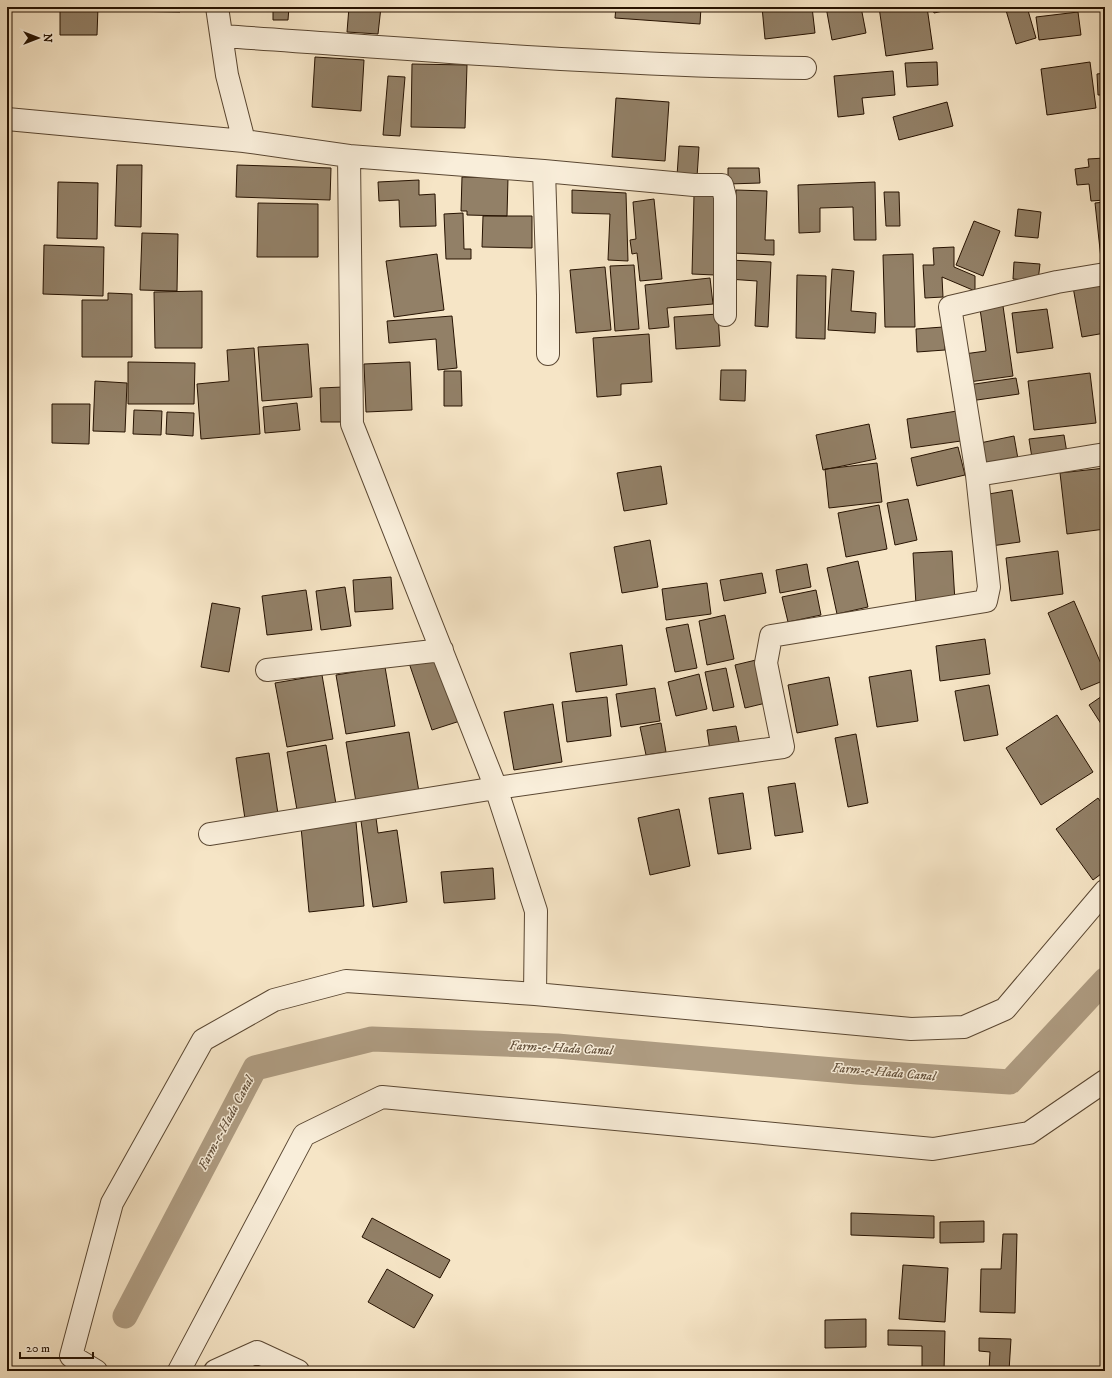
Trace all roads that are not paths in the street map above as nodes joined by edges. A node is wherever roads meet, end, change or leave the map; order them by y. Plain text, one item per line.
1 (217, 7) edge
2 (222, 36) junction
3 (805, 68) dead end
4 (7, 119) edge
5 (244, 142) junction
6 (350, 156) junction
7 (544, 171) junction
8 (1105, 274) edge
9 (725, 315) dead end
10 (548, 354) dead end
11 (1105, 454) edge
12 (977, 475) junction
13 (442, 650) junction
14 (267, 670) dead end
15 (496, 788) junction
16 (210, 834) dead end
17 (1105, 891) edge
18 (535, 994) junction
19 (1105, 1081) edge
20 (96, 1371) edge
21 (179, 1371) edge
22 (215, 1371) edge
23 (298, 1371) edge

1 - 2 street
2 - 3 street
2 - 5 street
4 - 5 street
5 - 6 street
6 - 7 street
6 - 13 street
7 - 9 street
7 - 10 street
8 - 12 street
11 - 12 street
12 - 15 street
13 - 14 street
13 - 15 street
15 - 16 street
15 - 18 street
17 - 18 street
18 - 20 street
19 - 21 street
22 - 23 street

